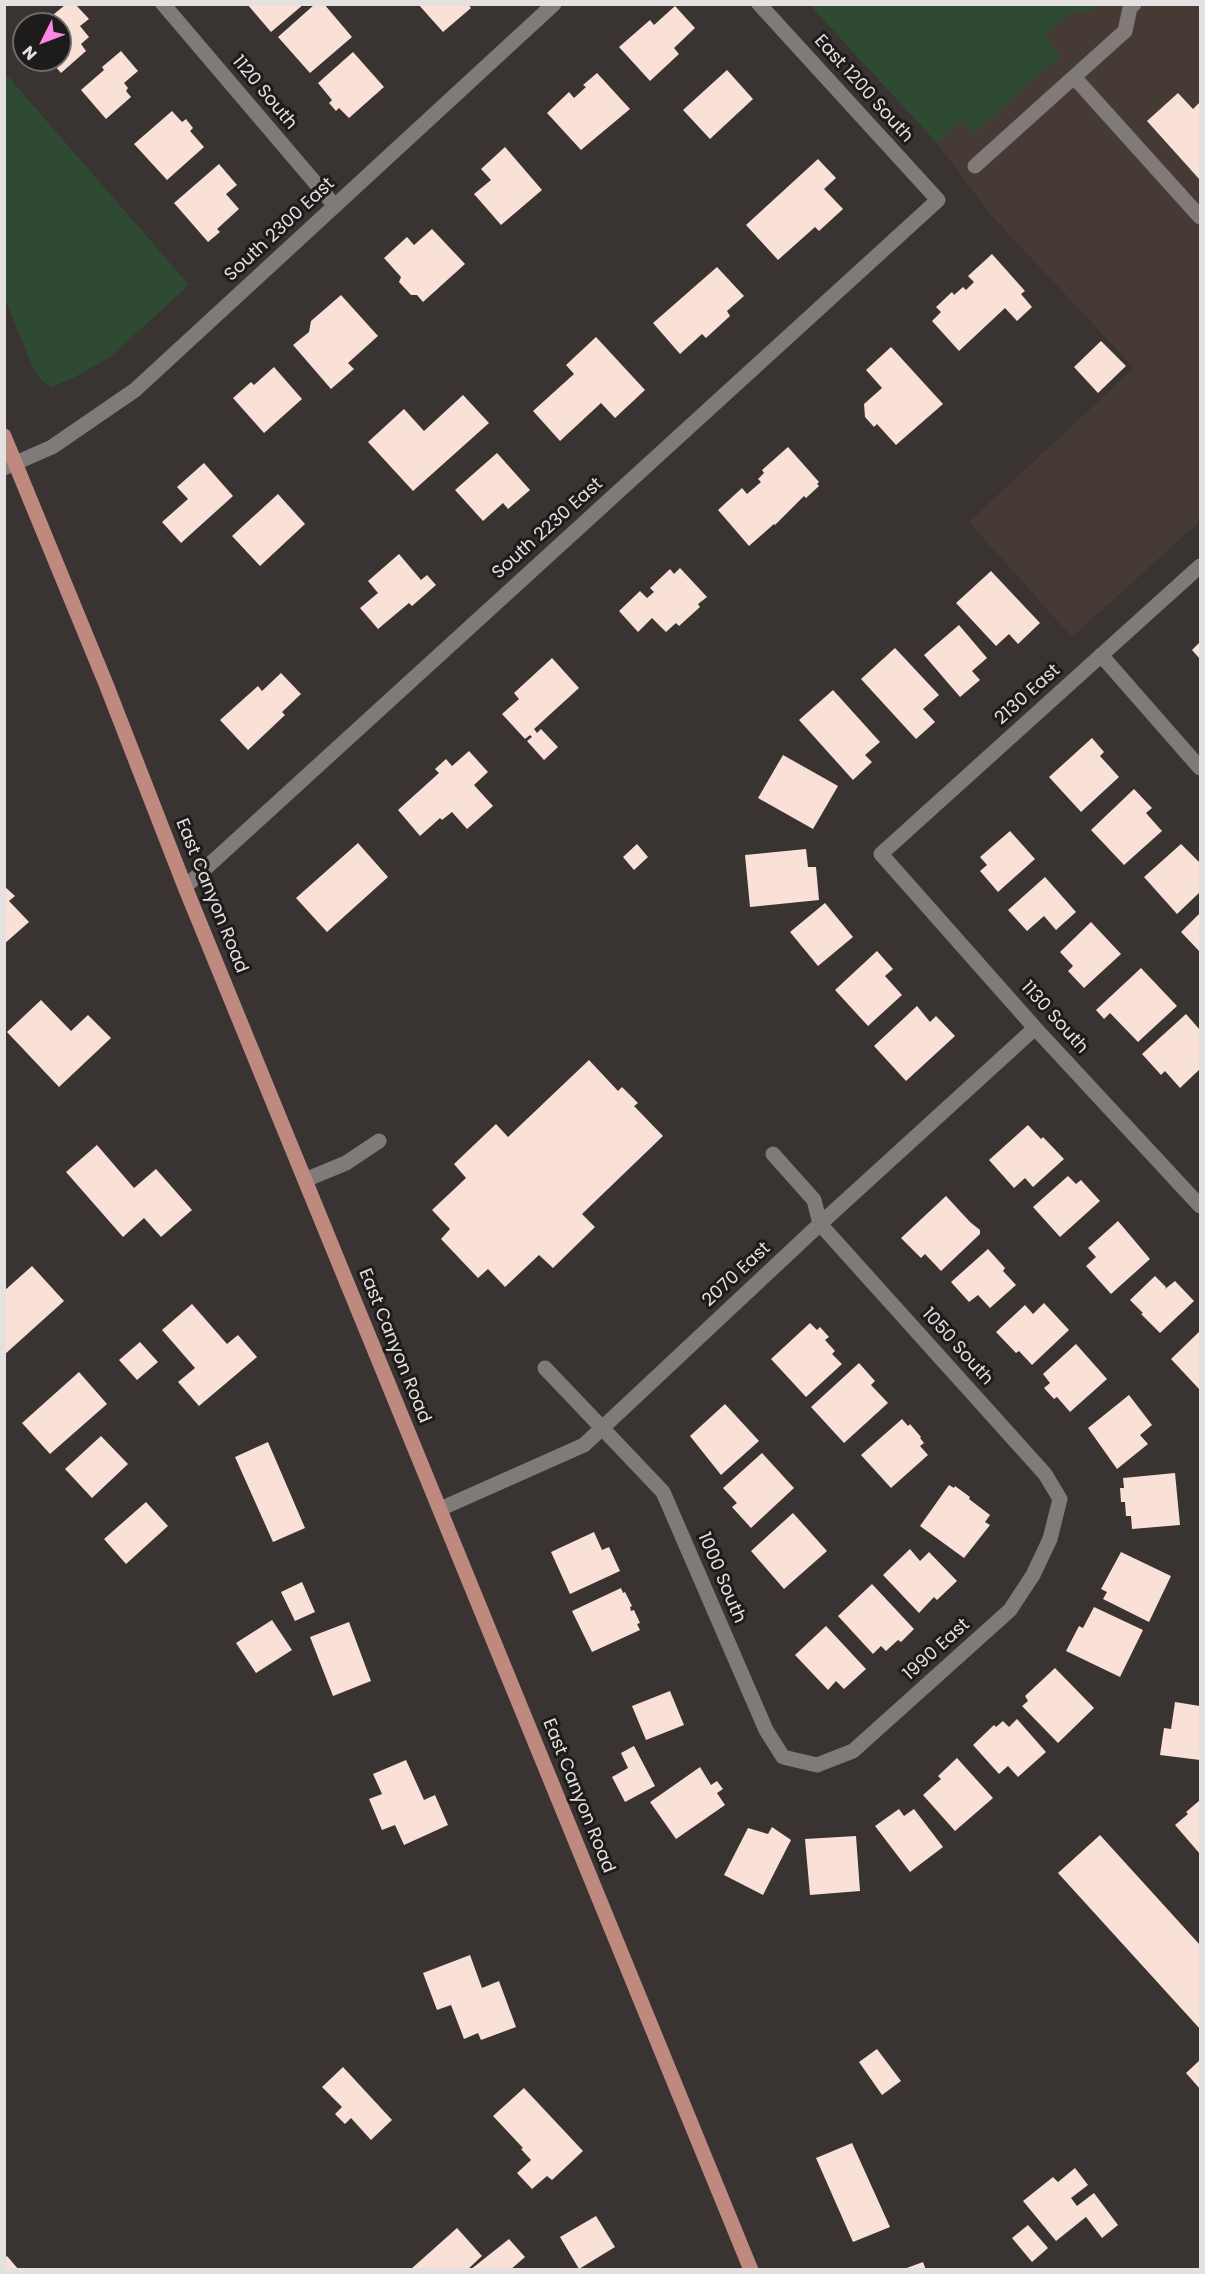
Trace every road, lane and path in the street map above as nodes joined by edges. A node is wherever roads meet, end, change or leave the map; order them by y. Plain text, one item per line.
1 (163, 4) edge
2 (554, 4) edge
3 (759, 4) edge
4 (1134, 4) edge
5 (1074, 77) junction
6 (975, 166) dead end
7 (938, 200) joint
8 (335, 206) junction
9 (1200, 217) edge
10 (4, 436) edge
11 (10, 465) edge
12 (1200, 566) edge
13 (1101, 655) junction
14 (1200, 768) edge
15 (881, 854) joint
16 (185, 888) junction
17 (1035, 1028) junction
18 (379, 1141) dead end
19 (773, 1154) dead end
20 (305, 1180) junction
21 (1200, 1206) edge
22 (820, 1224) junction
23 (545, 1368) dead end
24 (603, 1429) junction
25 (1060, 1499) joint
26 (440, 1509) junction
27 (783, 1757) joint
28 (751, 2270) edge

1 - 8 street, 1120 South
2 - 8 street, South 2300 East
3 - 7 street, East 1200 South
4 - 5 street
5 - 6 street
5 - 9 street
7 - 16 street, South 2230 East
8 - 11 street, South 2300 East
10 - 11 main road, East Canyon Road
11 - 16 main road, East Canyon Road
12 - 13 street, 2130 East
13 - 14 street
13 - 15 street, 2130 East
15 - 17 street, 1130 South
16 - 20 main road, East Canyon Road
17 - 21 street, 1130 South
17 - 22 street, 2070 East
18 - 20 street
19 - 22 street
20 - 26 main road, East Canyon Road
22 - 24 street, 2070 East
22 - 25 street, 1050 South
23 - 24 street, 1000 South
24 - 26 street, 2070 East
24 - 27 street, 1000 South
25 - 27 street, 1990 East
26 - 28 main road, East Canyon Road

